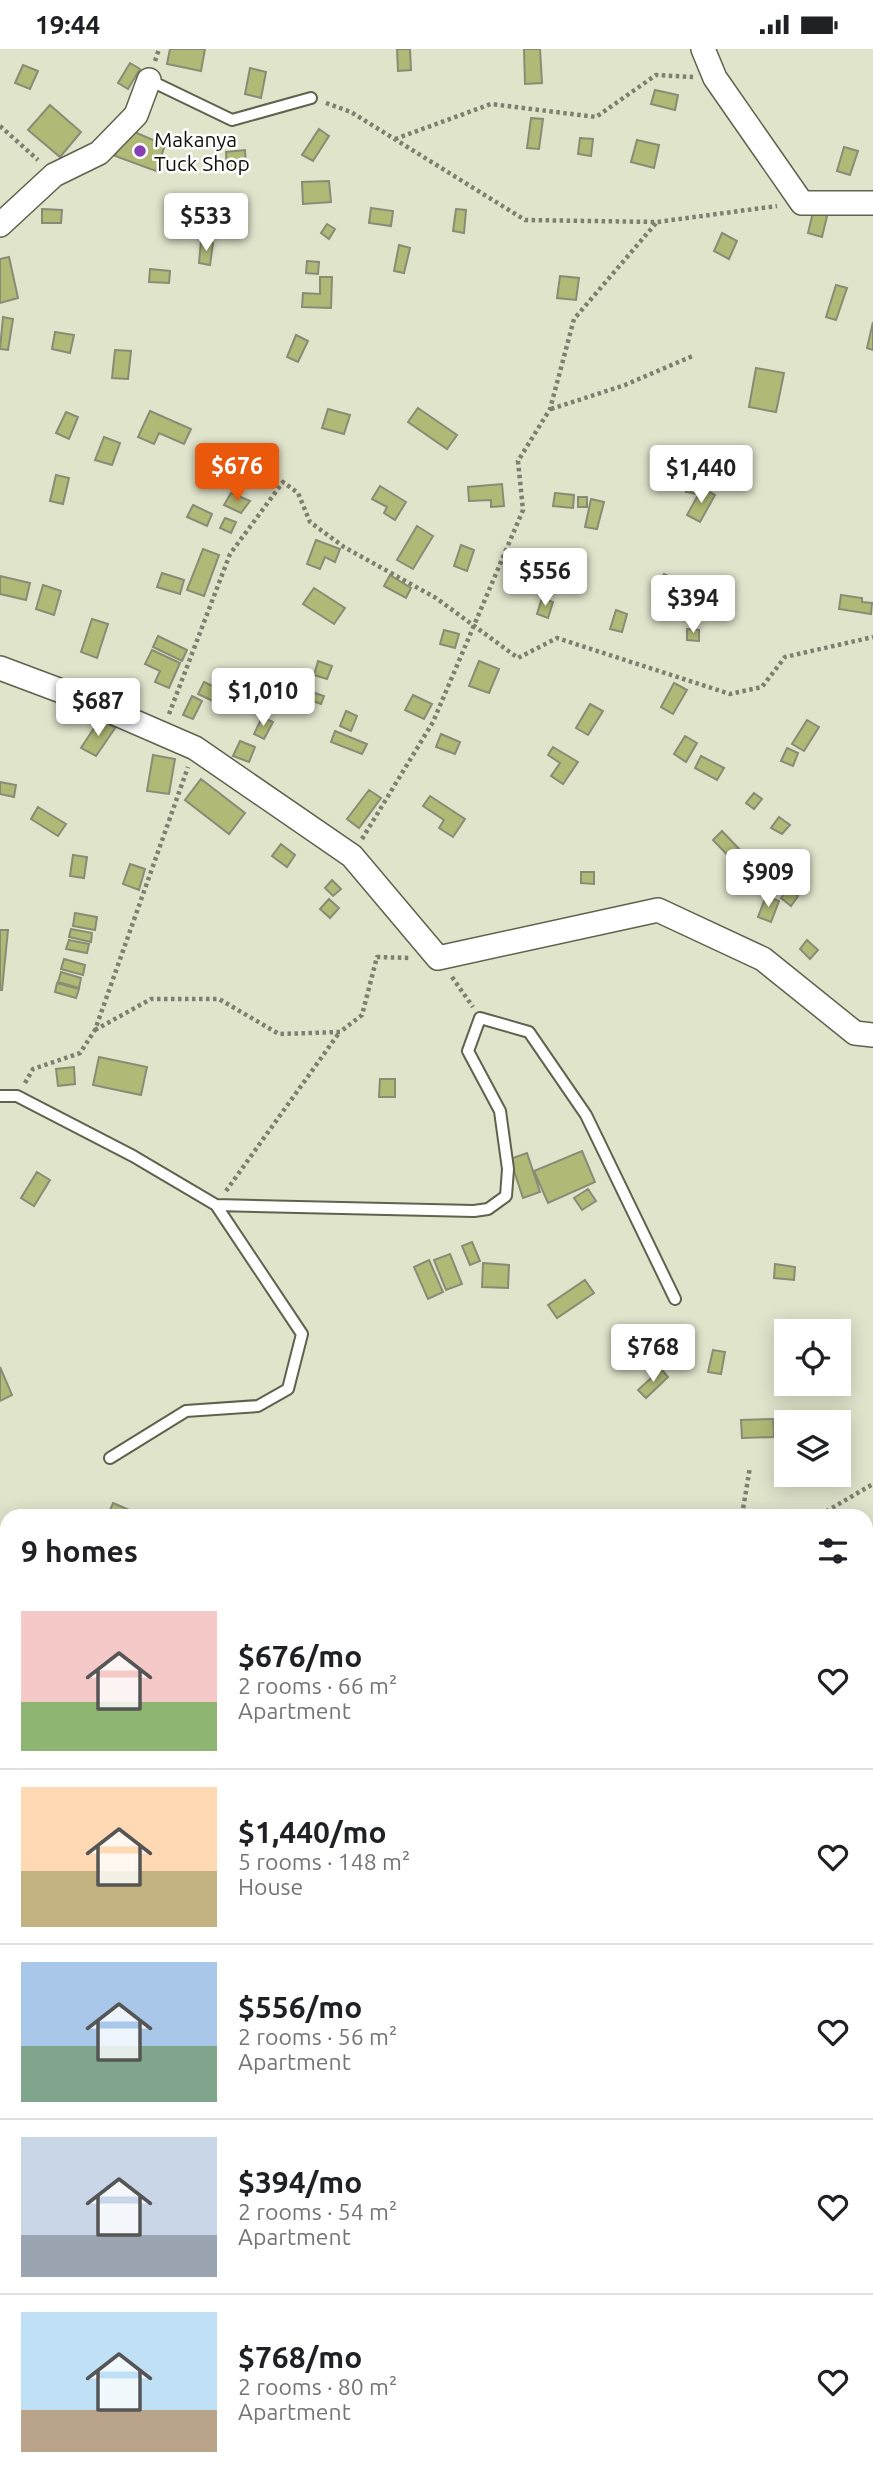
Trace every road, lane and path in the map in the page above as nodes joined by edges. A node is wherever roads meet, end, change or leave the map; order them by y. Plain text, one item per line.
1 (703, 49) edge
2 (715, 78) junction
3 (149, 80) joint
4 (311, 98) joint
5 (0, 126) edge
6 (395, 139) junction
7 (54, 174) junction
8 (873, 202) edge
9 (802, 203) junction
10 (657, 222) junction
11 (0, 225) edge
12 (695, 355) dead end
13 (550, 409) junction
14 (473, 627) junction
15 (873, 638) edge
16 (0, 668) edge
17 (160, 734) junction
18 (195, 748) junction
19 (352, 856) junction
20 (438, 958) junction
21 (480, 1018) junction
22 (95, 1030) junction
23 (340, 1032) junction
24 (873, 1035) edge
25 (17, 1095) junction
26 (0, 1096) edge
27 (216, 1205) junction
28 (676, 1299) dead end
29 (110, 1458) dead end
30 (750, 1468) dead end
31 (873, 1484) edge
32 (743, 1509) edge
33 (830, 1509) edge

1 - 2 street
2 - 6 path
2 - 9 street
3 - 4 lane
3 - 7 street
4 - 6 path
5 - 7 path
6 - 10 path
7 - 11 street
8 - 9 street
9 - 10 path
10 - 13 path
12 - 13 path
13 - 14 path
14 - 15 path
14 - 17 path
14 - 19 path
16 - 17 street
17 - 18 street
18 - 19 street
18 - 22 path
19 - 20 street
20 - 21 path
20 - 23 path
20 - 24 street
21 - 27 lane
21 - 28 lane
22 - 23 path
22 - 25 path
23 - 27 path
25 - 26 lane
25 - 27 lane
27 - 29 lane
30 - 32 path
31 - 33 path

